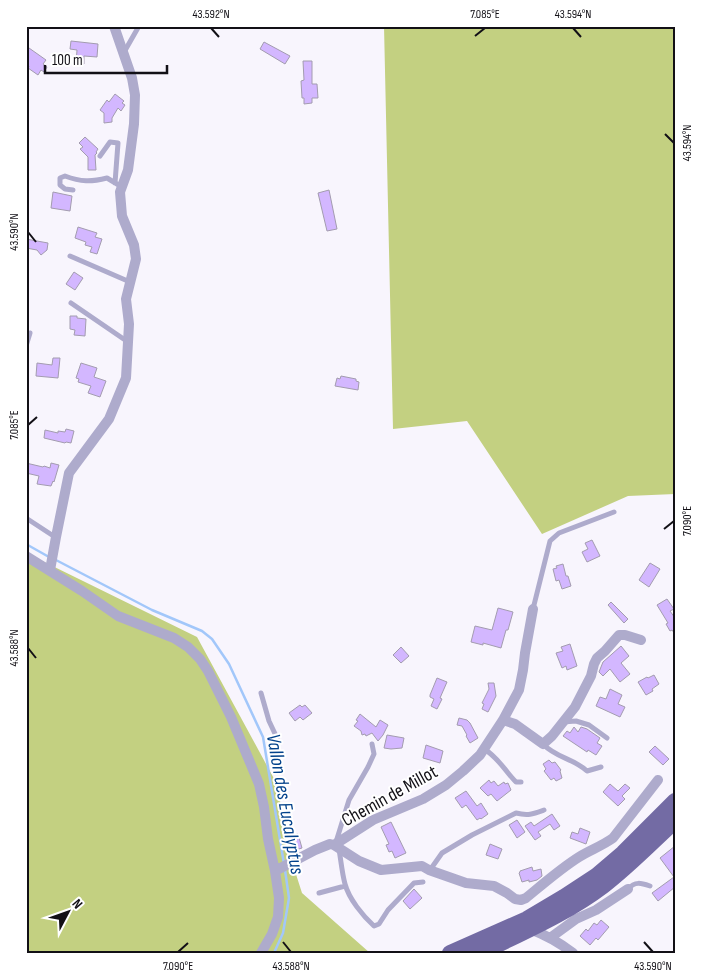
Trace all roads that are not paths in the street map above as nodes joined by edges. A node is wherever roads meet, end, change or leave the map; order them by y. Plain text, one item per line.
1 (114, 26) edge
2 (139, 26) edge
3 (123, 54) junction
4 (100, 156) dead end
5 (119, 185) junction
6 (73, 190) dead end
7 (70, 256) dead end
8 (130, 282) junction
9 (71, 303) dead end
10 (30, 333) dead end
11 (128, 342) junction
12 (26, 346) edge
13 (614, 512) dead end
14 (26, 518) edge
15 (56, 538) junction
16 (26, 556) edge
17 (51, 566) junction
18 (533, 609) joint
19 (641, 640) dead end
20 (261, 693) dead end
21 (503, 720) junction
22 (563, 722) junction
23 (277, 738) dead end
24 (607, 738) dead end
25 (372, 744) dead end
26 (543, 744) junction
27 (484, 749) junction
28 (601, 767) dead end
29 (658, 780) dead end
30 (521, 782) dead end
31 (675, 801) edge
32 (544, 810) dead end
33 (675, 821) edge
34 (337, 847) junction
35 (278, 869) junction
36 (430, 870) junction
37 (423, 882) dead end
38 (345, 886) junction
39 (650, 886) dead end
40 (628, 889) joint
41 (319, 893) dead end
42 (555, 928) junction
43 (530, 929) junction
44 (569, 950) edge
45 (261, 953) edge
46 (450, 953) edge
47 (481, 953) edge

1 - 3 street
2 - 3 lane
3 - 5 street
4 - 5 lane
5 - 6 lane
5 - 8 street
7 - 8 lane
8 - 11 street
9 - 11 lane
10 - 12 lane
11 - 15 street
13 - 18 lane
14 - 15 lane
15 - 17 street
16 - 17 street
17 - 35 street
18 - 21 street, Chemin de Millot
19 - 22 street
20 - 23 lane
21 - 26 street
21 - 27 street, Chemin de Millot
22 - 24 lane
22 - 26 street
25 - 34 lane
26 - 28 lane
27 - 30 lane
27 - 34 street, Chemin de Millot
29 - 36 street
31 - 46 main road
32 - 36 lane
33 - 42 main road
34 - 35 street, Chemin de Millot
34 - 36 street
34 - 38 lane
35 - 45 street
37 - 38 lane
38 - 41 lane
39 - 40 lane
40 - 42 street
42 - 43 main road
42 - 43 street
42 - 44 street
43 - 47 main road

